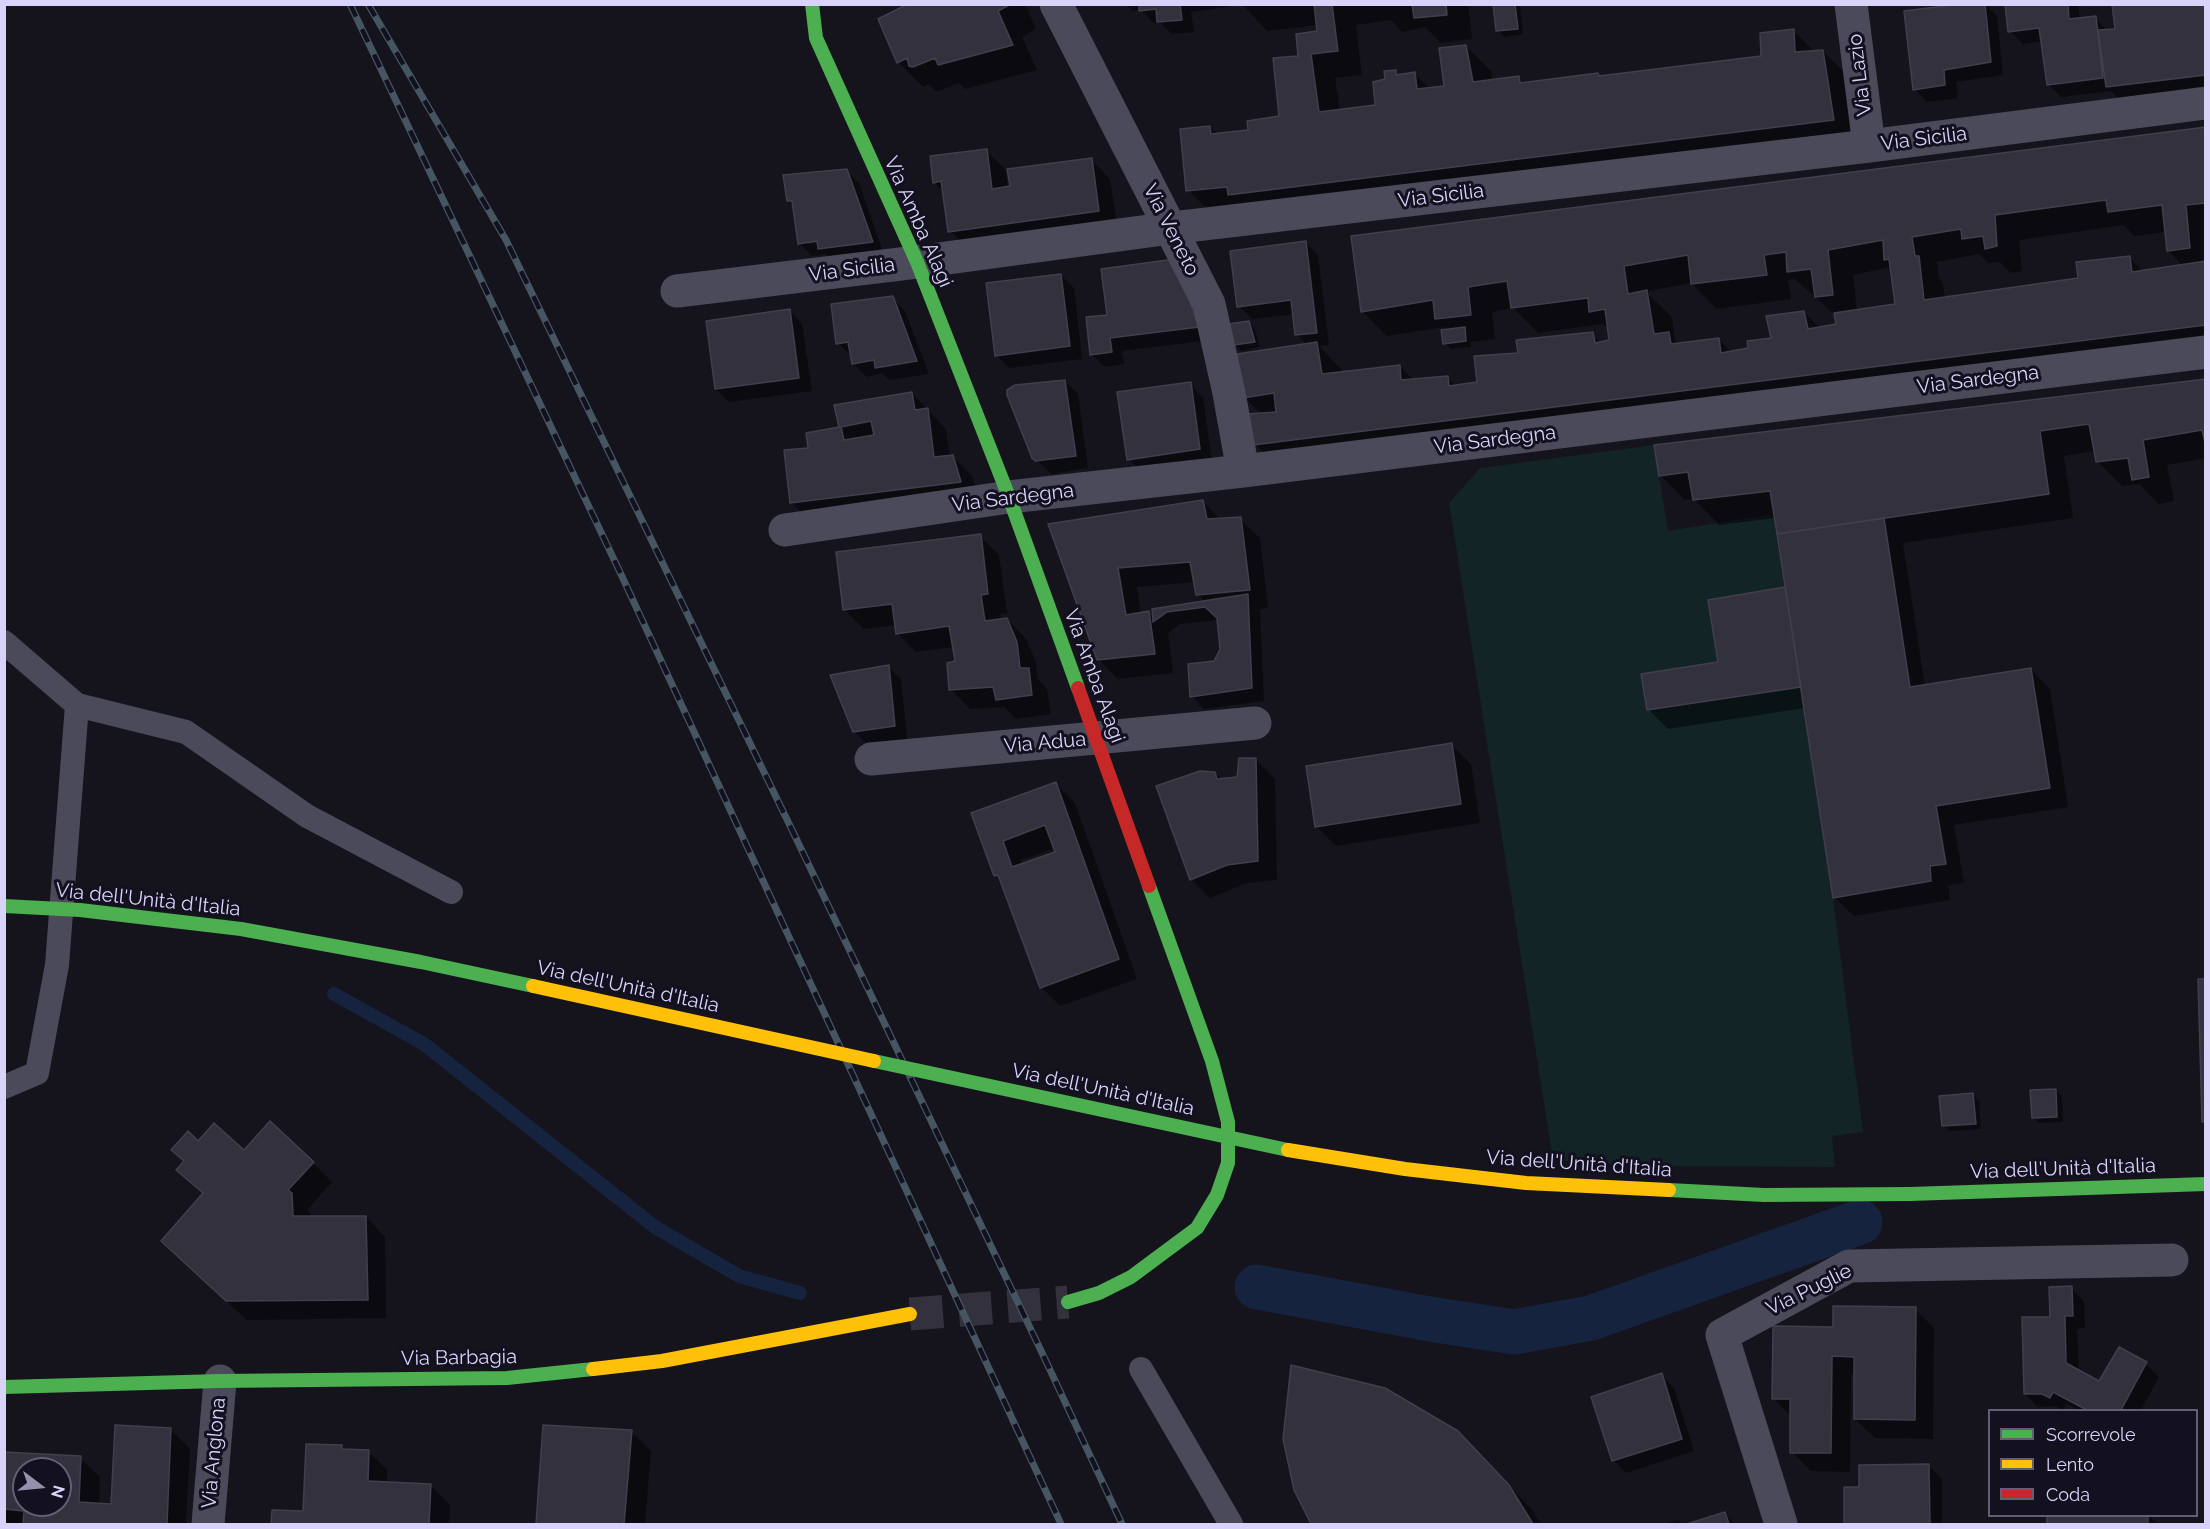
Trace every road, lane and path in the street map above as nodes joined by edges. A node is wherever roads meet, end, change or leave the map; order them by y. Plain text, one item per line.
1 (812, 4) edge
2 (1056, 4) edge
3 (1851, 4) edge
4 (2205, 103) edge
5 (1869, 146) junction
6 (1171, 228) junction
7 (917, 262) junction
8 (677, 291) dead end
9 (2205, 352) edge
10 (1243, 471) junction
11 (1009, 497) junction
12 (786, 530) dead end
13 (4, 642) edge
14 (77, 705) junction
15 (1255, 723) dead end
16 (1096, 738) junction
17 (871, 759) dead end
18 (451, 892) dead end
19 (4, 906) edge
20 (4, 1088) edge
21 (2205, 1184) edge
22 (2172, 1260) dead end
23 (1068, 1302) tunnel mouth
24 (910, 1314) tunnel mouth
25 (1141, 1369) dead end
26 (220, 1381) junction
27 (4, 1387) edge
28 (208, 1524) edge
29 (1232, 1524) edge
30 (1780, 1524) edge

1 - 7 street, Via Amba Alagi
2 - 6 street, Via Veneto
3 - 5 street, Via Lazio
4 - 5 street, Via Sicilia
5 - 6 street, Via Sicilia
6 - 7 street, Via Sicilia
6 - 10 street, Via Veneto
7 - 8 street, Via Sicilia
7 - 11 street, Via Amba Alagi
9 - 10 street, Via Sardegna
10 - 11 street, Via Sardegna
11 - 12 street, Via Sardegna
11 - 16 street, Via Amba Alagi
13 - 14 lane
14 - 18 lane
14 - 20 lane
15 - 16 street, Via Adua
16 - 17 street, Via Adua
16 - 23 street, Via Amba Alagi
19 - 21 street, Via dell'Unità d'Italia, bridge
22 - 30 street, Via Puglie
24 - 26 street, Via Barbagia
25 - 29 lane
26 - 27 street, Via Barbagia
26 - 28 street, Via Anglona

